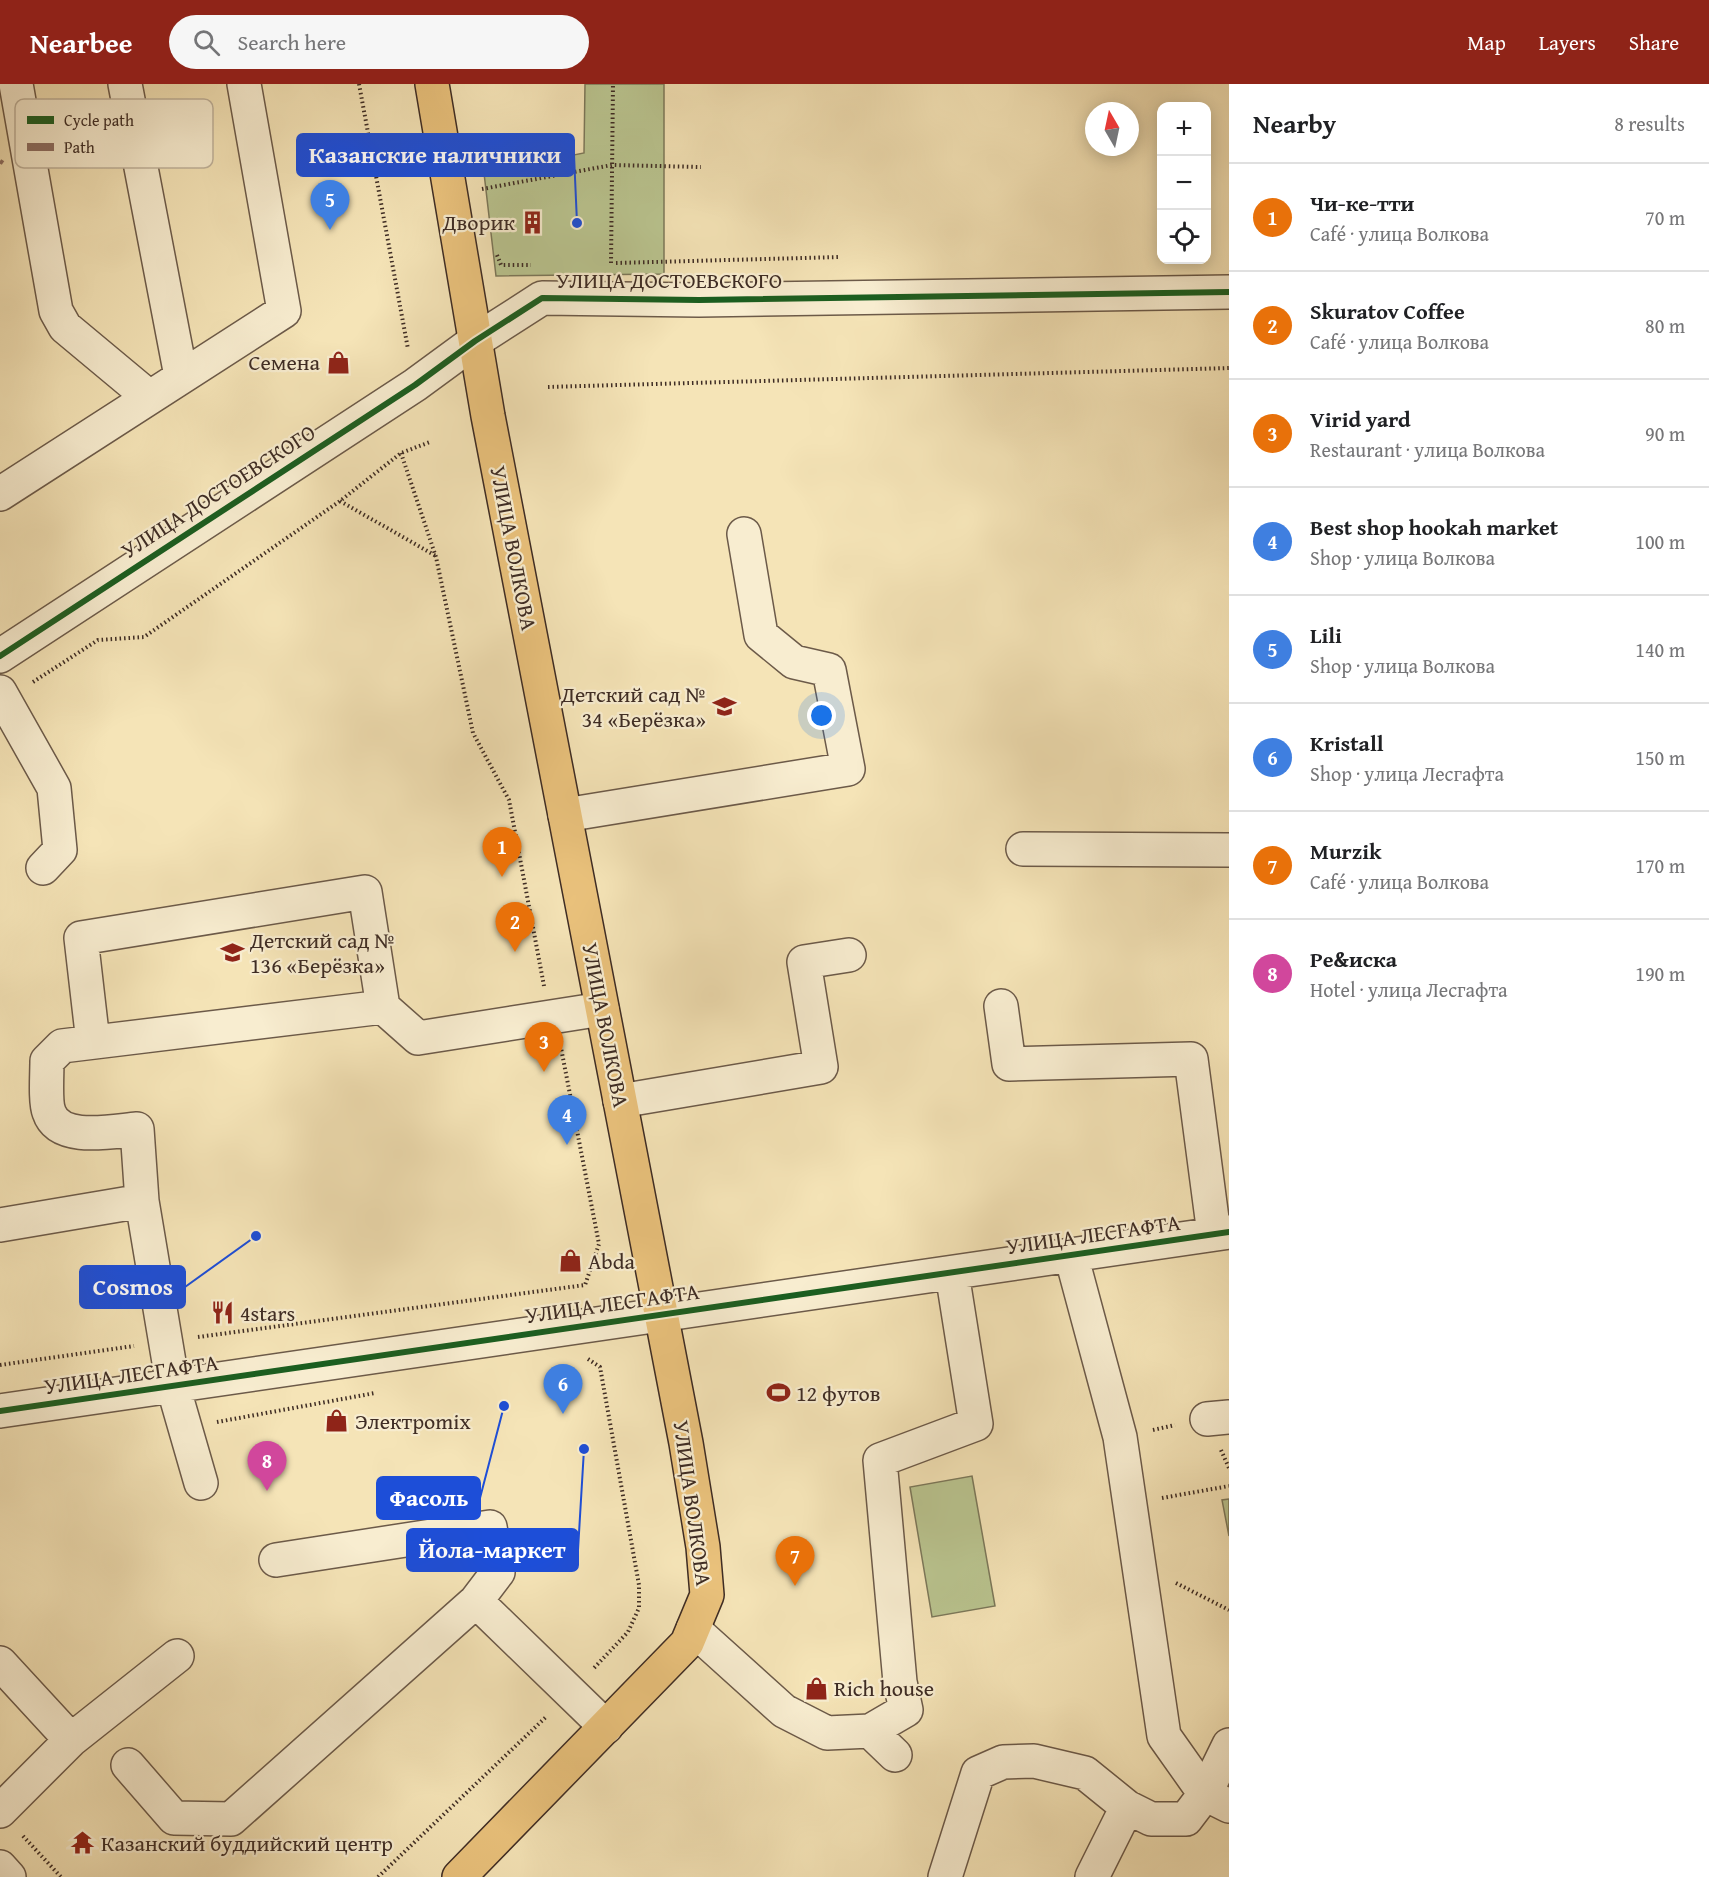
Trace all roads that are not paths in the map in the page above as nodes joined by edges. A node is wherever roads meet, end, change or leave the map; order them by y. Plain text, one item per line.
1 (16, 84) edge
2 (125, 84) edge
3 (244, 84) edge
4 (432, 84) edge
5 (19, 99) edge
6 (128, 99) edge
7 (31, 168) edge
8 (141, 168) edge
9 (1229, 292) edge
10 (475, 341) junction
11 (181, 376) junction
12 (149, 397) junction
13 (0, 494) edge
14 (744, 534) dead end
15 (0, 656) edge
16 (2, 696) edge
17 (565, 815) junction
18 (1023, 849) dead end
19 (1229, 850) edge
20 (44, 868) dead end
21 (849, 955) dead end
22 (1001, 1006) dead end
23 (383, 1007) junction
24 (602, 1008) junction
25 (93, 1042) junction
26 (620, 1101) junction
27 (142, 1201) junction
28 (0, 1225) edge
29 (1221, 1233) edge
30 (1071, 1255) junction
31 (952, 1273) junction
32 (661, 1314) junction
33 (173, 1386) junction
34 (0, 1411) edge
35 (201, 1483) dead end
36 (276, 1560) dead end
37 (476, 1600) junction
38 (693, 1629) junction
39 (177, 1656) dead end
40 (0, 1663) edge
41 (606, 1727) junction
42 (870, 1731) junction
43 (71, 1740) junction
44 (1229, 1745) edge
45 (896, 1755) dead end
46 (128, 1765) dead end
47 (1217, 1800) edge
48 (1127, 1807) junction
49 (8, 1820) edge
50 (0, 1867) edge
51 (9, 1877) edge
52 (459, 1877) edge
53 (945, 1877) edge
54 (1092, 1877) edge

1 - 5 street
2 - 6 street
3 - 11 street
4 - 10 main road, УЛИЦА ВОЛКОВА
7 - 12 street
8 - 11 street
9 - 10 street, УЛИЦА ДОСТОЕВСКОГО
10 - 15 street, УЛИЦА ДОСТОЕВСКОГО
10 - 17 main road, УЛИЦА ВОЛКОВА
11 - 12 street
12 - 13 street
14 - 17 street
16 - 20 street
17 - 24 main road, УЛИЦА ВОЛКОВА
18 - 19 street
21 - 26 street
22 - 29 street
23 - 24 street
23 - 25 street
23 - 25 street
24 - 26 main road, УЛИЦА ВОЛКОВА
25 - 27 street
26 - 32 main road, УЛИЦА ВОЛКОВА
27 - 28 street
27 - 33 street
29 - 30 street, УЛИЦА ЛЕСГАФТА
30 - 31 street, УЛИЦА ЛЕСГАФТА
30 - 47 street
31 - 32 street, УЛИЦА ЛЕСГАФТА
31 - 42 street
32 - 33 street, УЛИЦА ЛЕСГАФТА
32 - 38 main road, УЛИЦА ВОЛКОВА
33 - 34 street, УЛИЦА ЛЕСГАФТА
33 - 35 street
36 - 37 street
37 - 41 street
37 - 46 street
38 - 41 main road, УЛИЦА ВОЛКОВА
38 - 42 street
39 - 43 street
40 - 43 street
41 - 52 main road, УЛИЦА ВОЛКОВА
42 - 45 street
43 - 49 street
44 - 47 street
47 - 48 street
48 - 53 street
48 - 54 street
50 - 51 street

